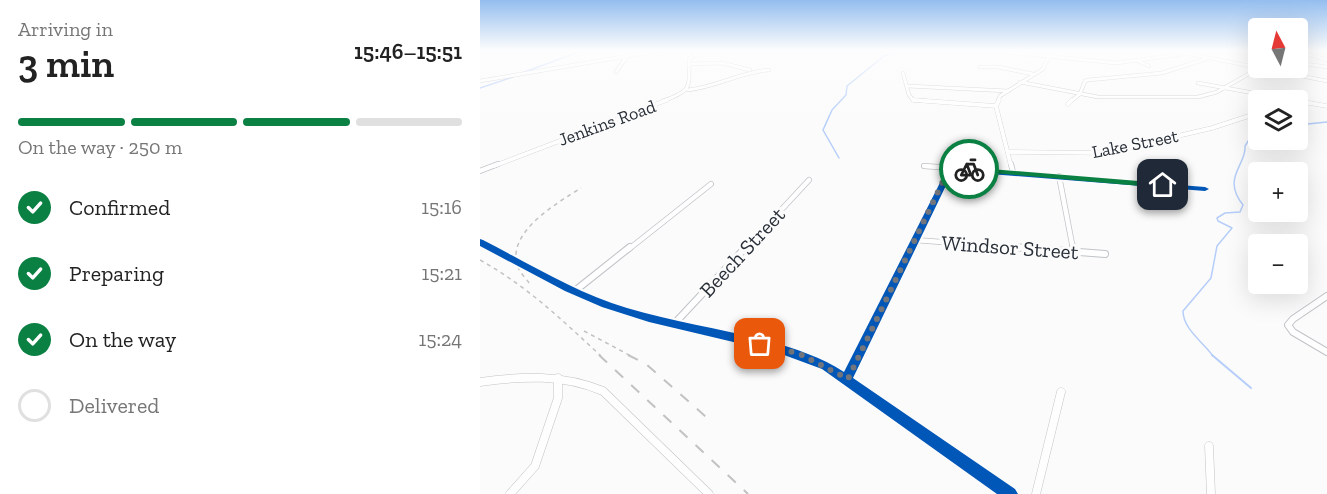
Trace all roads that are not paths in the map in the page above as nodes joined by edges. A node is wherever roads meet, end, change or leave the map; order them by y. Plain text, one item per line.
1 (527, 73) edge
2 (690, 73) edge
3 (742, 73) edge
4 (1028, 73) edge
5 (1161, 73) edge
6 (903, 74) dead end
7 (1033, 74) joint
8 (1248, 74) edge
9 (1308, 77) edge
10 (480, 81) edge
11 (1327, 81) edge
12 (1020, 82) junction
13 (1198, 82) dead end
14 (908, 86) junction
15 (1224, 87) junction
16 (688, 90) junction
17 (1008, 91) junction
18 (1248, 92) edge
19 (1080, 94) junction
20 (1308, 103) edge
21 (1068, 104) dead end
22 (996, 106) junction
23 (1327, 106) edge
24 (1248, 116) edge
25 (1009, 152) junction
26 (924, 166) dead end
27 (953, 168) junction
28 (480, 171) edge
29 (1013, 172) junction
30 (1059, 176) junction
31 (809, 180) dead end
32 (711, 184) dead end
33 (1205, 189) dead end
34 (915, 240) junction
35 (480, 242) edge
36 (1074, 252) junction
37 (1105, 254) dead end
38 (576, 290) junction
39 (1327, 296) edge
40 (674, 324) junction
41 (1327, 352) edge
42 (558, 378) junction
43 (848, 379) junction
44 (480, 382) edge
45 (1061, 392) dead end
46 (1209, 446) dead end
47 (510, 494) edge
48 (709, 494) edge
49 (1010, 494) edge
50 (1036, 494) edge
51 (1210, 494) edge

1 - 10 street
2 - 16 street
3 - 16 street, Jenkins Road
4 - 7 street
5 - 19 street
6 - 14 street
7 - 12 street
8 - 15 street
9 - 11 street
12 - 17 street
12 - 19 street
13 - 15 street
14 - 17 street
14 - 22 street
15 - 18 street
15 - 19 street
16 - 28 street, Jenkins Road
17 - 22 street
19 - 21 street
20 - 23 street
22 - 25 street
24 - 25 street, Lake Street
25 - 29 street
26 - 27 street
27 - 29 street
27 - 34 street
29 - 30 street
30 - 33 street
30 - 36 street
31 - 40 street, Beech Street
32 - 38 street
34 - 36 street, Windsor Street
34 - 43 street
35 - 38 street
36 - 37 street, Windsor Street
38 - 40 street
39 - 41 street
40 - 43 street
42 - 44 street
42 - 47 street
42 - 48 street
43 - 49 street
45 - 50 street
46 - 51 street

